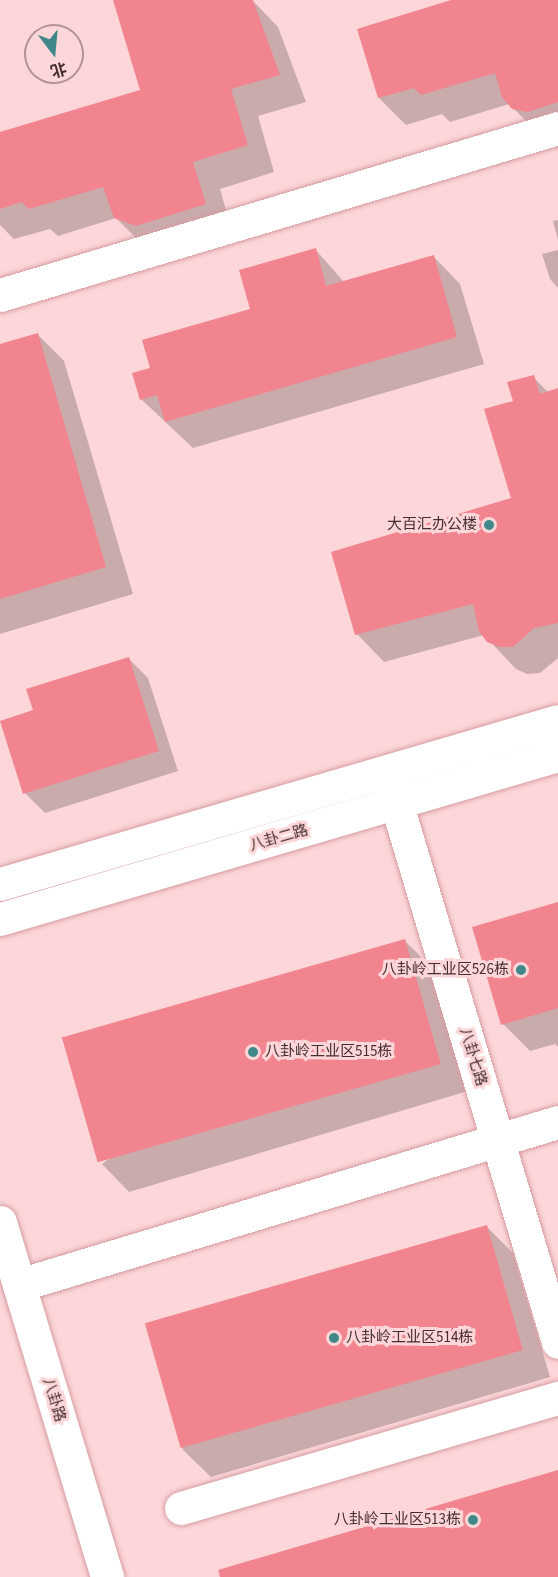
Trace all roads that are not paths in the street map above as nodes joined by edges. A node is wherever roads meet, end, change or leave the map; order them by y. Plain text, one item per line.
1 (558, 128) edge
2 (0, 295) edge
3 (558, 721) edge
4 (558, 755) edge
5 (387, 772) junction
6 (396, 803) junction
7 (0, 884) edge
8 (0, 919) edge
9 (558, 1122) edge
10 (498, 1140) junction
11 (0, 1222) edge
12 (19, 1285) junction
13 (558, 1342) edge
14 (558, 1398) edge
15 (181, 1508) dead end
16 (107, 1577) edge

1 - 2 street
3 - 5 street
4 - 6 street, 八卦二路
5 - 6 street, 八卦七路
5 - 7 street
6 - 8 street, 八卦二路
6 - 10 street, 八卦七路
9 - 10 street
10 - 12 street
10 - 13 street, 八卦七路
11 - 12 street, 八卦路
12 - 16 street, 八卦路
14 - 15 street

